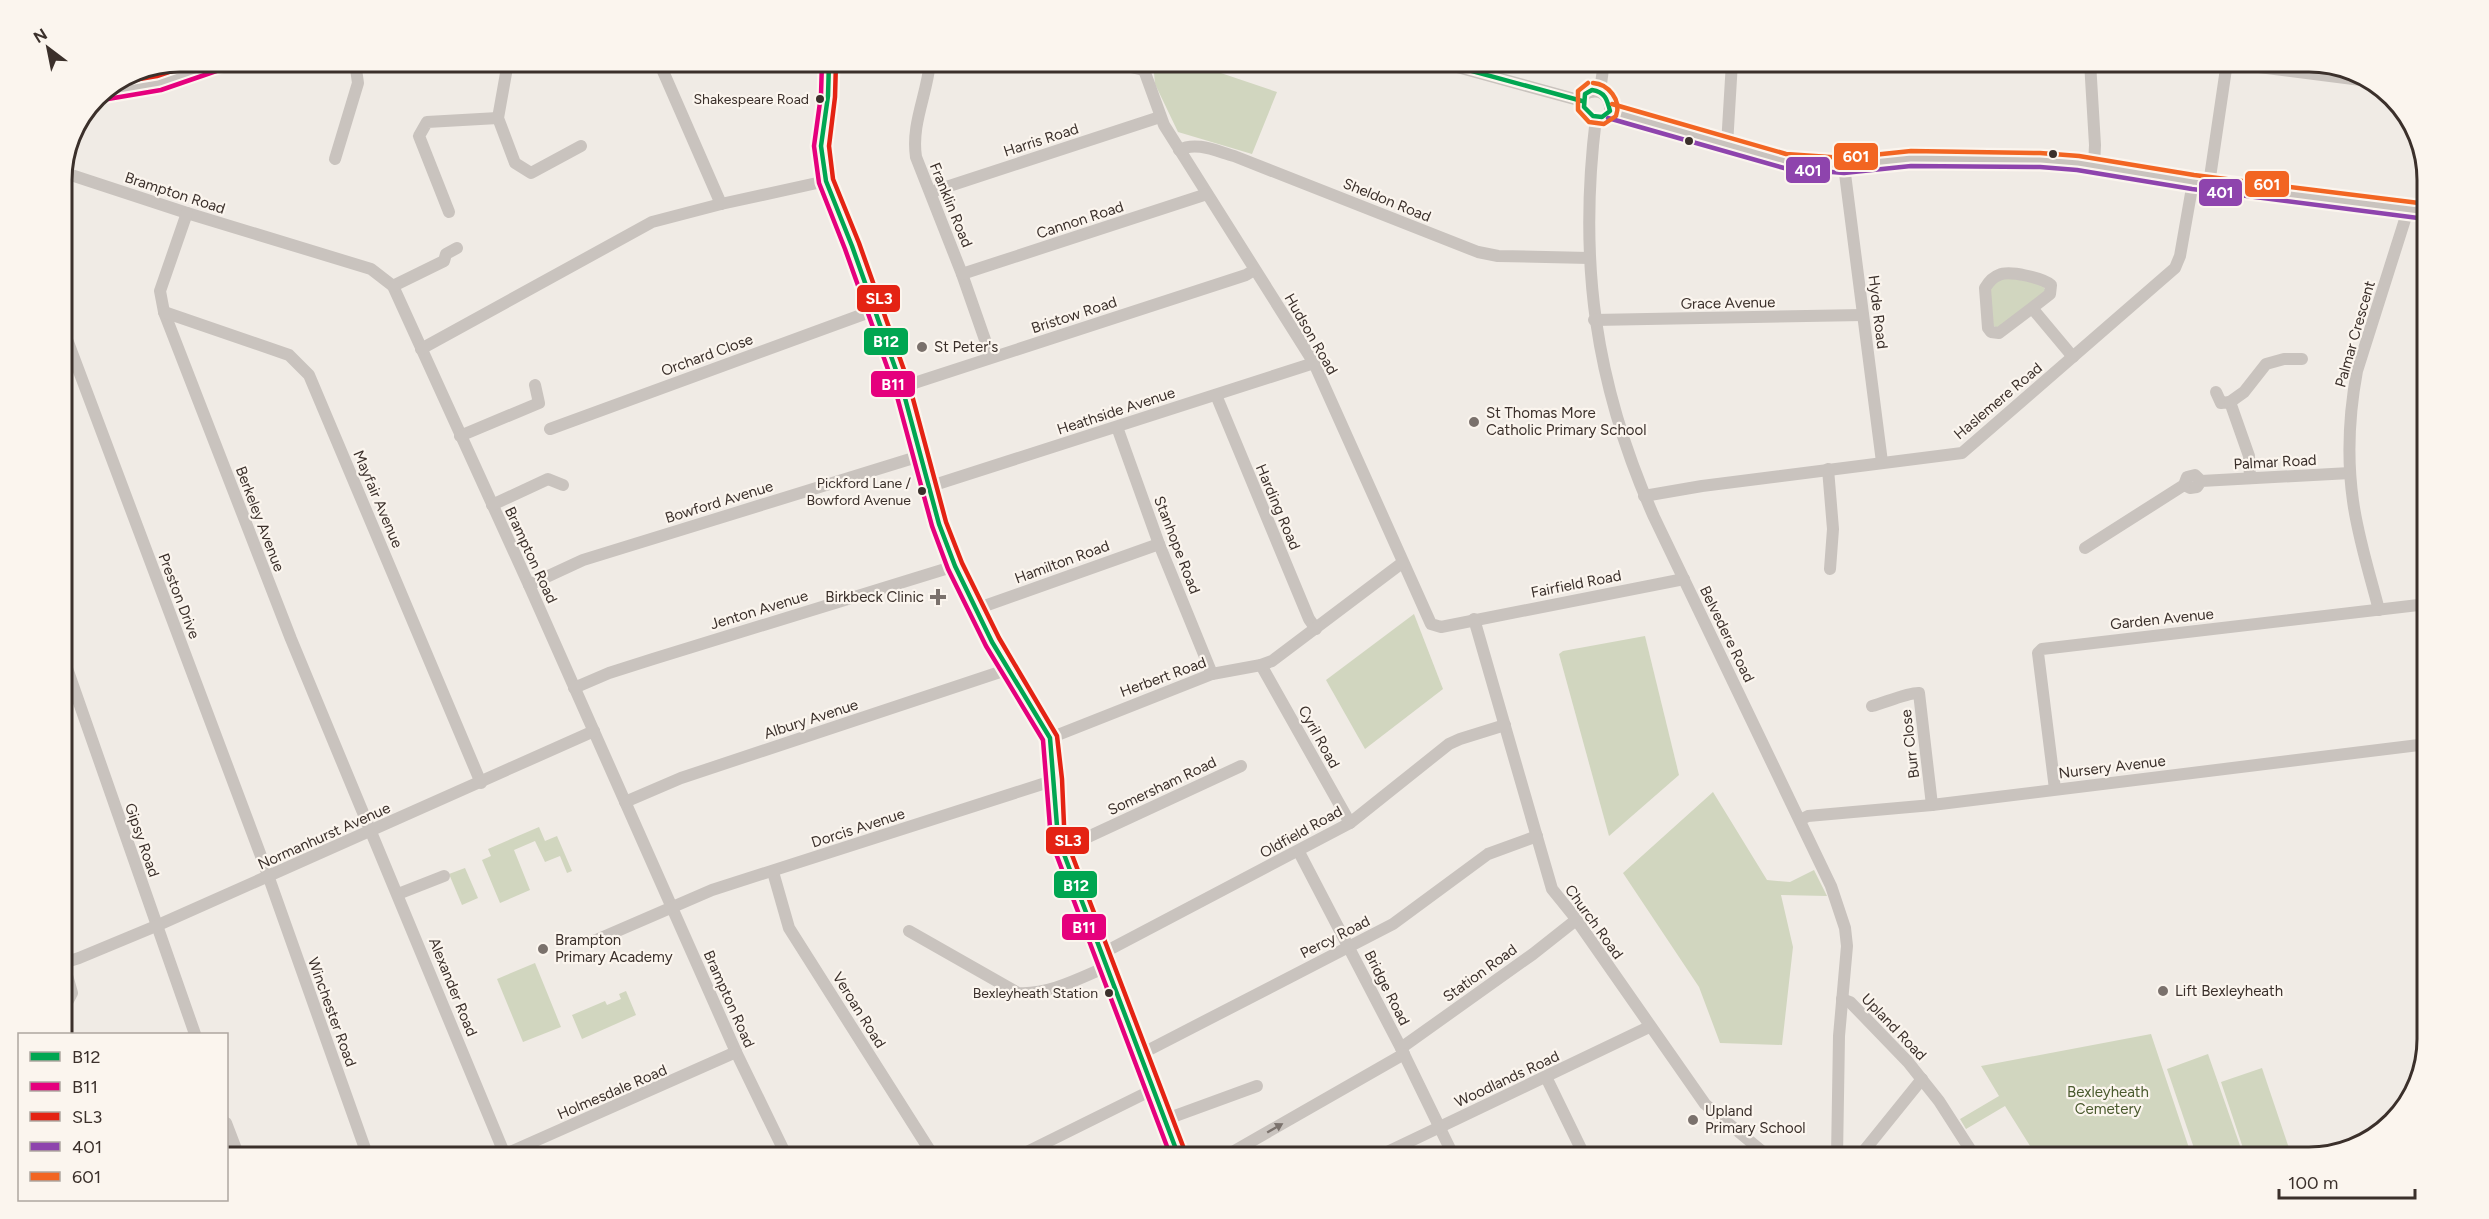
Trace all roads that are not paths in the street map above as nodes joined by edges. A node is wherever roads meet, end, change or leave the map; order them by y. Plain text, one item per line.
1 (193, 72) edge
2 (356, 72) edge
3 (506, 72) edge
4 (662, 72) edge
5 (829, 72) edge
6 (929, 72) edge
7 (1147, 72) edge
8 (1484, 72) edge
9 (1603, 72) edge
10 (1731, 72) edge
11 (2091, 72) edge
12 (2226, 72) edge
13 (2302, 72) edge
14 (188, 74) joint
15 (2342, 77) edge
16 (120, 90) edge
17 (1600, 92) junction
18 (1582, 101) junction
19 (1610, 111) junction
20 (1160, 117) junction
21 (498, 118) junction
22 (1596, 118) junction
23 (1727, 145) junction
24 (580, 146) dead end
25 (1179, 150) junction
26 (335, 159) dead end
27 (1844, 166) junction
28 (2094, 166) junction
29 (72, 175) edge
30 (826, 181) junction
31 (2193, 182) junction
32 (2209, 184) junction
33 (932, 192) junction
34 (1207, 194) junction
35 (721, 204) junction
36 (2408, 210) junction
37 (2417, 211) edge
38 (449, 212) dead end
39 (187, 213) junction
40 (457, 248) dead end
41 (1589, 258) junction
42 (1254, 270) junction
43 (962, 273) junction
44 (393, 286) junction
45 (2032, 308) junction
46 (875, 310) junction
47 (164, 312) junction
48 (1863, 315) junction
49 (1594, 321) junction
50 (421, 349) junction
51 (72, 353) edge
52 (991, 357) junction
53 (2073, 357) junction
54 (2302, 359) dead end
55 (1314, 363) junction
56 (535, 385) dead end
57 (902, 387) junction
58 (2216, 392) dead end
59 (1216, 395) junction
60 (2230, 402) junction
61 (1117, 427) junction
62 (550, 429) dead end
63 (460, 436) junction
64 (920, 456) junction
65 (1882, 462) junction
66 (1828, 469) junction
67 (2350, 473) junction
68 (2250, 478) junction
69 (562, 484) dead end
70 (928, 487) junction
71 (1644, 496) junction
72 (492, 505) junction
73 (1159, 544) junction
74 (2093, 547) dead end
75 (1402, 563) junction
76 (955, 566) junction
77 (1830, 569) dead end
78 (1684, 579) junction
79 (529, 585) junction
80 (2417, 605) edge
81 (976, 609) junction
82 (2379, 610) junction
83 (1474, 619) junction
84 (1316, 629) junction
85 (1261, 665) junction
86 (1009, 669) junction
87 (1212, 674) junction
88 (72, 683) edge
89 (574, 688) junction
90 (1872, 706) dead end
91 (1505, 725) junction
92 (594, 731) junction
93 (1050, 738) junction
94 (2417, 745) edge
95 (1241, 766) dead end
96 (1055, 780) junction
97 (481, 783) junction
98 (2055, 789) junction
99 (625, 802) junction
100 (1932, 805) junction
101 (1800, 820) junction
102 (1350, 823) junction
103 (371, 831) junction
104 (1537, 836) junction
105 (1062, 849) junction
106 (1299, 852) junction
107 (773, 872) junction
108 (444, 876) dead end
109 (267, 877) junction
110 (398, 894) junction
111 (672, 908) junction
112 (1574, 917) junction
113 (156, 926) junction
114 (909, 931) dead end
115 (594, 941) dead end
116 (1349, 947) junction
117 (1101, 954) junction
118 (72, 959) edge
119 (1106, 967) junction
120 (1842, 999) junction
121 (1649, 1027) junction
122 (194, 1033) edge
123 (1401, 1048) junction
124 (736, 1052) junction
125 (1139, 1055) junction
126 (1546, 1077) junction
127 (1922, 1079) junction
128 (1257, 1086) dead end
129 (1152, 1090) junction
130 (1164, 1120) junction
131 (1440, 1127) junction
132 (228, 1128) edge
133 (235, 1147) edge
134 (365, 1147) edge
135 (498, 1147) edge
136 (522, 1147) edge
137 (781, 1147) edge
138 (927, 1147) edge
139 (1039, 1147) edge
140 (1175, 1147) edge
141 (1242, 1147) edge
142 (1399, 1147) edge
143 (1449, 1147) edge
144 (1580, 1147) edge
145 (1756, 1147) edge
146 (1837, 1147) edge
147 (1868, 1147) edge
148 (1968, 1147) edge

1 - 14 street
2 - 26 street
3 - 21 street
4 - 35 street
5 - 30 street
6 - 33 street, Franklin Road
7 - 20 street, Hudson Road
8 - 18 street
9 - 17 street
10 - 23 street
11 - 28 street
12 - 32 street
13 - 15 street
14 - 16 street
17 - 18 street
17 - 19 street
18 - 22 street
19 - 22 street
19 - 23 street
20 - 25 street, Hudson Road
20 - 33 street, Harris Road
21 - 24 street
21 - 38 street
22 - 41 street, Belvedere Road
23 - 27 street
25 - 34 street, Hudson Road
25 - 41 street, Sheldon Road
27 - 28 street
27 - 48 street, Hyde Road
28 - 31 street
29 - 39 street, Brampton Road
30 - 35 street
30 - 46 street
31 - 32 street
31 - 53 street, Haslemere Road
32 - 36 street
33 - 43 street, Franklin Road
34 - 42 street, Hudson Road
34 - 43 street, Cannon Road
35 - 50 street
36 - 37 street
36 - 67 street, Palmar Crescent
39 - 44 street, Brampton Road
39 - 47 street, Berkeley Avenue
40 - 44 street
41 - 49 street, Belvedere Road
42 - 52 street, Bristow Road
42 - 55 street, Hudson Road
43 - 52 street, Franklin Road
44 - 50 street, Brampton Road
45 - 45 street
45 - 53 street
46 - 57 street
46 - 62 street, Orchard Close
47 - 97 street, Mayfair Avenue
47 - 103 street, Berkeley Avenue
48 - 49 street, Grace Avenue
48 - 65 street, Hyde Road
49 - 71 street, Belvedere Road
50 - 63 street, Brampton Road
51 - 109 street, Preston Drive
52 - 57 street, Bristow Road
53 - 65 street, Haslemere Road
54 - 60 street
55 - 59 street, Heathside Avenue
55 - 75 street, Hudson Road
56 - 63 street
57 - 64 street
58 - 60 street
59 - 61 street, Heathside Avenue
59 - 84 street, Harding Road
60 - 68 street
61 - 70 street, Heathside Avenue
61 - 73 street, Stanhope Road
63 - 72 street, Brampton Road
64 - 70 street
64 - 79 street, Bowford Avenue
65 - 66 street, Haslemere Road
66 - 71 street, Haslemere Road
66 - 77 street
67 - 68 street, Palmar Road
67 - 82 street, Palmar Crescent
68 - 74 street, Palmar Road
69 - 72 street
70 - 76 street
71 - 78 street, Belvedere Road
72 - 79 street, Brampton Road
73 - 81 street, Hamilton Road
73 - 87 street, Stanhope Road
75 - 83 street, Hudson Road
75 - 84 street, Herbert Road
76 - 81 street
76 - 89 street, Jenton Avenue
78 - 83 street, Fairfield Road
78 - 101 street, Belvedere Road
79 - 89 street, Brampton Road
80 - 82 street, Garden Avenue
81 - 86 street
82 - 98 street, Garden Avenue
83 - 91 street, Church Road
84 - 85 street, Herbert Road
85 - 87 street, Herbert Road
85 - 102 street, Cyril Road
86 - 93 street
86 - 99 street, Albury Avenue
87 - 93 street, Herbert Road
88 - 113 street, Gipsy Road
89 - 92 street, Brampton Road
90 - 100 street, Burr Close
91 - 102 street, Oldfield Road
91 - 104 street, Church Road
92 - 97 street, Normanhurst Avenue
92 - 99 street, Brampton Road
93 - 96 street
94 - 98 street, Nursery Avenue
95 - 105 street, Somersham Road
96 - 105 street
96 - 107 street, Dorcis Avenue
97 - 103 street, Normanhurst Avenue
98 - 100 street, Nursery Avenue
99 - 111 street, Brampton Road
100 - 101 street, Nursery Avenue
101 - 120 street, Belvedere Road
102 - 106 street, Oldfield Road
103 - 109 street, Normanhurst Avenue
103 - 110 street, Alexander Road
104 - 112 street, Church Road
104 - 116 street, Percy Road
105 - 117 street
106 - 116 street, Bridge Road
106 - 117 street, Oldfield Road
107 - 111 street, Dorcis Avenue
107 - 138 street, Veroan Road
108 - 110 street
109 - 113 street, Normanhurst Avenue
109 - 134 street, Winchester Road
110 - 135 street, Alexander Road
111 - 115 street, Dorcis Avenue
111 - 124 street, Brampton Road
112 - 121 street, Church Road
112 - 123 street, Station Road
113 - 118 street, Normanhurst Avenue
113 - 122 street, Gipsy Road
114 - 119 street
116 - 123 street, Bridge Road
116 - 125 street, Percy Road
117 - 119 street
119 - 125 street
120 - 127 street, Upland Road
120 - 146 street, Belvedere Road
121 - 126 street, Woodlands Road
121 - 145 street, Church Road
123 - 131 street, Bridge Road
141 -> 123 street, Station Road
124 - 136 street, Holmesdale Road
124 - 137 street, Brampton Road
125 - 129 street
126 - 131 street, Woodlands Road
126 - 144 street
127 - 147 street, Upland Road
127 - 148 street, Upland Road
128 - 130 street
129 - 130 street
129 - 139 street
130 - 140 street
131 - 142 street, Woodlands Road
131 - 143 street, Bridge Road
132 - 133 street

